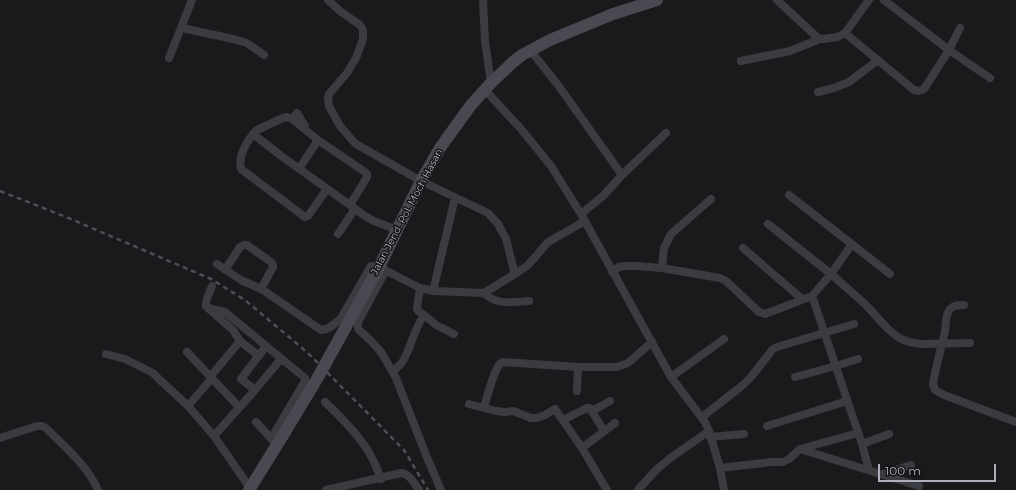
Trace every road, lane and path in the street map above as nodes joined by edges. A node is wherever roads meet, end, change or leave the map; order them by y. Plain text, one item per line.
1 (192, 0) edge
2 (328, 0) edge
3 (483, 0) edge
4 (657, 0) edge
5 (777, 0) edge
6 (870, 0) edge
7 (884, 0) edge
8 (182, 28) junction
9 (960, 28) dead end
10 (845, 33) junction
11 (820, 39) junction
12 (530, 50) junction
13 (949, 50) junction
14 (264, 55) dead end
15 (169, 58) dead end
16 (878, 60) junction
17 (741, 61) dead end
18 (990, 78) dead end
19 (488, 87) junction
20 (818, 92) dead end
21 (666, 133) dead end
22 (253, 134) junction
23 (318, 140) junction
24 (299, 169) junction
25 (622, 175) junction
26 (421, 181) junction
27 (327, 189) junction
28 (789, 195) dead end
29 (455, 198) junction
30 (711, 199) dead end
31 (353, 207) junction
32 (583, 218) junction
33 (768, 224) dead end
34 (397, 230) junction
35 (338, 234) dead end
36 (852, 244) junction
37 (743, 248) dead end
38 (217, 264) dead end
39 (383, 268) junction
40 (662, 268) junction
41 (226, 270) junction
42 (612, 272) junction
43 (515, 274) junction
44 (831, 274) junction
45 (890, 274) dead end
46 (212, 286) dead end
47 (420, 288) junction
48 (261, 289) junction
49 (433, 291) junction
50 (484, 293) junction
51 (812, 296) junction
52 (802, 299) junction
53 (529, 302) dead end
54 (964, 305) dead end
55 (206, 306) junction
56 (424, 315) junction
57 (854, 324) dead end
58 (824, 332) junction
59 (454, 334) dead end
60 (724, 339) dead end
61 (240, 341) junction
62 (652, 342) junction
63 (970, 343) dead end
64 (942, 344) junction
65 (266, 346) junction
66 (187, 352) dead end
67 (106, 354) dead end
68 (259, 356) junction
69 (281, 358) junction
70 (858, 359) dead end
71 (836, 366) junction
72 (578, 367) junction
73 (393, 371) junction
74 (211, 377) junction
75 (671, 377) junction
76 (795, 377) dead end
77 (255, 390) junction
78 (577, 391) dead end
79 (610, 401) dead end
80 (847, 401) junction
81 (325, 402) dead end
82 (469, 404) dead end
83 (188, 406) junction
84 (239, 407) junction
85 (484, 408) junction
86 (591, 410) junction
87 (702, 417) junction
88 (562, 420) junction
89 (256, 422) dead end
90 (1016, 422) edge
91 (615, 423) dead end
92 (767, 426) dead end
93 (604, 431) junction
94 (858, 432) junction
95 (710, 434) junction
96 (744, 434) dead end
97 (889, 434) dead end
98 (214, 436) junction
99 (0, 438) edge
100 (279, 438) junction
101 (862, 444) junction
102 (582, 448) junction
103 (800, 449) junction
104 (911, 465) dead end
105 (720, 468) junction
106 (869, 470) junction
107 (883, 474) junction
108 (381, 479) junction
109 (919, 486) dead end
110 (342, 488) edge
111 (250, 489) edge
112 (722, 489) edge
113 (98, 490) edge
114 (326, 490) edge
115 (419, 490) edge
116 (441, 490) edge
117 (607, 490) edge
118 (638, 490) edge

1 - 8 street
2 - 26 street
3 - 19 street
4 - 12 main road, Jalan Jend. Pol. Moch Hasan
5 - 11 street
6 - 10 street
7 - 13 street
8 - 14 street
8 - 15 street
9 - 13 street
10 - 11 street
10 - 16 street
11 - 17 street
12 - 19 main road, Jalan Jend. Pol. Moch Hasan
12 - 25 street
13 - 16 street
13 - 18 street
16 - 20 street
19 - 26 main road, Jalan Jend. Pol. Moch Hasan
19 - 32 street
21 - 25 street
22 - 23 street
22 - 24 street
22 - 27 street
23 - 24 street
23 - 31 street
24 - 27 street
25 - 32 street
26 - 29 street
26 - 34 main road, Jalan Jend. Pol. Moch Hasan
27 - 31 street
28 - 36 street
29 - 43 street
29 - 49 street
30 - 40 street
31 - 34 street
31 - 35 street
32 - 42 street
32 - 43 street
33 - 44 street
34 - 39 main road, Jalan Jend. Pol. Moch Hasan
36 - 44 street
36 - 45 street
37 - 52 street
38 - 41 street
39 - 47 street
39 - 48 street
39 - 73 street
39 - 100 main road, Jalan Jend. Pol. Moch Hasan, bridge
40 - 42 street
40 - 52 street
41 - 48 street
41 - 48 street
42 - 62 street
43 - 50 street
44 - 51 street
44 - 64 street
46 - 55 street
47 - 49 street
47 - 56 street
49 - 50 street
50 - 53 street
51 - 52 street
51 - 58 street
54 - 64 street
55 - 61 street
55 - 65 street
56 - 59 street
56 - 73 street
57 - 58 street
58 - 71 street
58 - 87 street
60 - 75 street
61 - 68 street
61 - 74 street
62 - 72 street
62 - 75 street
63 - 64 street
64 - 90 street
65 - 68 street
65 - 69 street
66 - 74 street
67 - 83 street
68 - 77 street
69 - 77 street
69 - 100 street
70 - 71 street
71 - 76 street
71 - 80 street
72 - 78 street
72 - 85 street
73 - 116 street
74 - 83 street
74 - 84 street
75 - 87 street
77 - 84 street
79 - 86 street
80 - 92 street
80 - 94 street
81 - 108 street
82 - 85 street
83 - 98 street
84 - 98 street
85 - 88 street
86 - 88 street
86 - 93 street
87 - 95 street
88 - 102 street
89 - 100 street
91 - 93 street
93 - 102 street
94 - 101 street
94 - 103 street
95 - 96 street
95 - 105 street
95 - 118 street
97 - 101 street
98 - 111 street
99 - 113 street
100 - 111 main road, Jalan Jend. Pol. Moch Hasan
101 - 106 street
102 - 117 street
103 - 105 street
103 - 106 street
104 - 107 street
105 - 112 street
106 - 107 street
107 - 109 street
108 - 110 street
108 - 115 street
110 - 114 street

